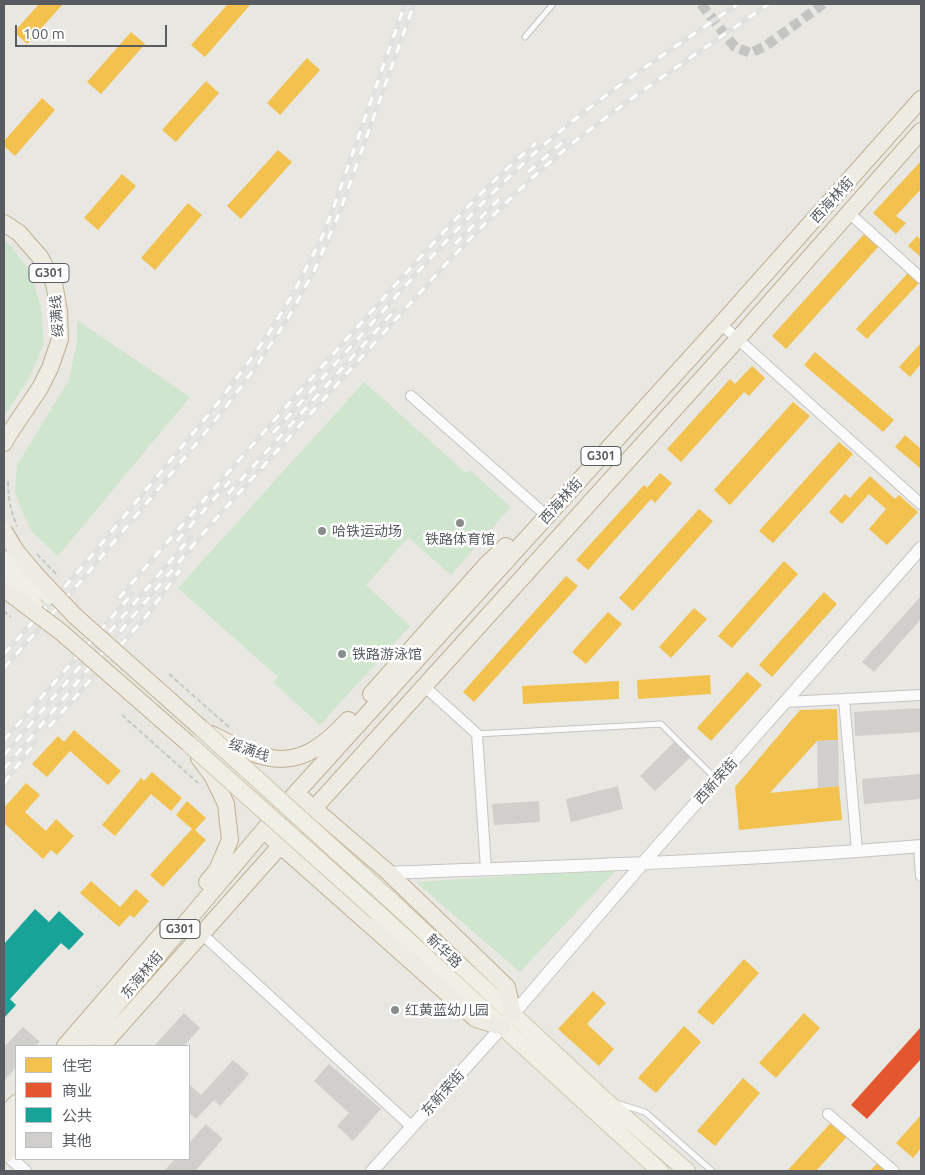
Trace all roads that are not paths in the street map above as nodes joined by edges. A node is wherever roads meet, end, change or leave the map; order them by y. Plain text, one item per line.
1 (553, 4) edge
2 (525, 37) dead end
3 (921, 100) edge
4 (921, 131) edge
5 (849, 213) junction
6 (4, 222) edge
7 (921, 278) edge
8 (721, 324) junction
9 (738, 339) junction
10 (411, 396) dead end
11 (4, 443) edge
12 (921, 504) edge
13 (545, 518) junction
14 (11, 530) edge
15 (921, 548) edge
16 (4, 559) edge
17 (4, 575) edge
18 (4, 589) edge
19 (74, 616) junction
20 (61, 632) junction
21 (424, 686) junction
22 (921, 695) edge
23 (844, 699) junction
24 (786, 702) junction
25 (202, 729) junction
26 (477, 734) junction
27 (189, 744) junction
28 (717, 780) junction
29 (296, 793) junction
30 (314, 808) junction
31 (280, 812) joint
32 (297, 827) joint
33 (263, 831) junction
34 (281, 845) junction
35 (920, 846) edge
36 (857, 851) junction
37 (643, 863) junction
38 (486, 869) junction
39 (389, 873) junction
40 (921, 876) edge
41 (202, 934) junction
42 (513, 1014) junction
43 (502, 1027) junction
44 (65, 1045) edge
45 (83, 1045) edge
46 (103, 1045) edge
47 (605, 1100) junction
48 (15, 1103) edge
49 (828, 1114) dead end
50 (4, 1121) edge
51 (15, 1127) edge
52 (412, 1127) junction
53 (7, 1147) edge
54 (15, 1158) edge
55 (17, 1160) edge
56 (654, 1168) edge
57 (25, 1171) edge
58 (372, 1171) edge
59 (688, 1171) edge
60 (712, 1171) edge
61 (894, 1171) edge

1 - 2 lane
3 - 8 highway, 西海林街 / G301
4 - 5 highway, 西海林街 / G301
5 - 7 street
5 - 9 highway, 西海林街 / G301
6 - 11 highway, 绥满线 / G301
8 - 9 street
8 - 13 highway, 西海林街 / G301
9 - 12 street
9 - 21 highway, 西海林街 / G301
10 - 13 street
13 - 25 highway, 绥满线 / G301, bridge
13 - 29 highway, 西海林街 / G301
14 - 19 highway, 绥满线 / G301, bridge
15 - 24 street, 西新荣街
16 - 19 main road, bridge
17 - 20 main road, bridge
18 - 20 highway, G301, bridge
19 - 25 highway, 绥满线 / G301, bridge
20 - 27 highway, G301, bridge
21 - 26 street
21 - 30 highway, 西海林街 / G301
22 - 23 street
23 - 24 street
23 - 36 street
24 - 28 street, 西新荣街
25 - 42 main road, 新华路, bridge
26 - 28 lane
26 - 38 street
27 - 43 main road, bridge
27 - 44 highway, G301, bridge
28 - 37 street, 西新荣街
29 - 30 highway
29 - 31 highway, 西海林街 / G301
30 - 32 highway, 西海林街 / G301
30 - 39 highway
31 - 33 highway, 东海林街 / G301
32 - 34 highway, 东海林街 / G301
33 - 34 highway
33 - 45 highway, 东海林街 / G301
34 - 41 highway, 东海林街 / G301
34 - 43 highway
35 - 36 street
35 - 40 street
36 - 37 street
37 - 38 street
37 - 42 street, 西新荣街
38 - 39 street
39 - 42 highway
41 - 46 highway, 东海林街 / G301
41 - 52 street
42 - 43 street, 东新荣街
42 - 47 main road, 新华路
43 - 52 street, 东新荣街
43 - 56 main road
47 - 59 main road, 新华路
47 - 60 lane
48 - 50 highway
49 - 61 street
51 - 53 highway
52 - 58 street, 东新荣街
53 - 54 street
55 - 57 street

